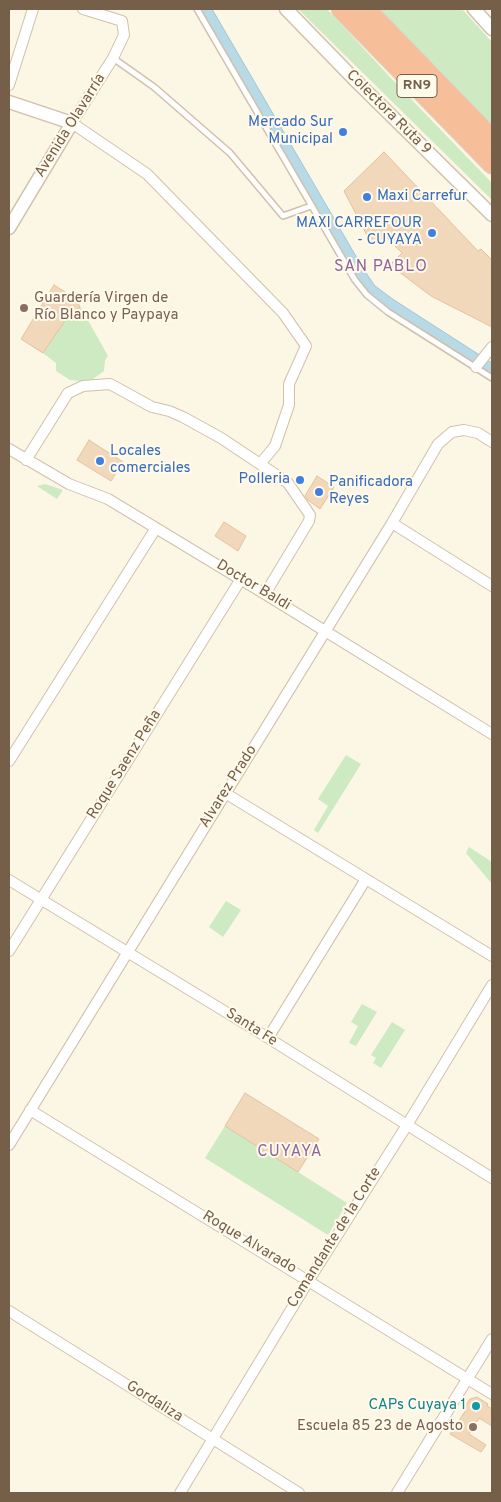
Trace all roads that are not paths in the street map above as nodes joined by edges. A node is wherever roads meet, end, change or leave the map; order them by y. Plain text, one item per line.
1 (32, 9) edge
2 (83, 9) edge
3 (197, 9) edge
4 (286, 9) edge
5 (342, 9) edge
6 (366, 9) edge
7 (474, 9) edge
8 (492, 29) edge
9 (114, 58) junction
10 (9, 85) edge
11 (9, 102) edge
12 (72, 123) junction
13 (492, 139) edge
14 (492, 164) edge
15 (311, 206) junction
16 (492, 215) edge
17 (10, 224) edge
18 (489, 351) edge
19 (476, 367) junction
20 (492, 378) edge
21 (492, 442) edge
22 (9, 449) edge
23 (26, 460) junction
24 (260, 464) junction
25 (392, 523) junction
26 (156, 528) junction
27 (241, 579) junction
28 (492, 586) edge
29 (265, 594) junction
30 (325, 630) junction
31 (492, 734) edge
32 (9, 761) edge
33 (225, 793) junction
34 (366, 879) junction
35 (9, 880) edge
36 (40, 900) junction
37 (127, 951) junction
38 (9, 952) edge
39 (492, 956) edge
40 (492, 984) edge
41 (268, 1038) junction
42 (30, 1110) junction
43 (407, 1125) junction
44 (9, 1145) edge
45 (492, 1178) edge
46 (308, 1280) junction
47 (9, 1311) edge
48 (492, 1339) edge
49 (469, 1378) junction
50 (492, 1394) edge
51 (212, 1439) junction
52 (180, 1493) edge
53 (299, 1493) edge
54 (397, 1493) edge

1 - 10 street
2 - 9 street, Avenida Olavarría
3 - 15 lane
4 - 16 street, Colectora Ruta 9
5 - 14 highway, RN9
6 - 13 highway, RN9
7 - 8 street
9 - 12 street, Avenida Olavarría
9 - 15 lane
11 - 12 street
12 - 17 street, Avenida Olavarría
12 - 24 street
15 - 19 lane
18 - 19 street
19 - 20 lane
21 - 25 street, Alvarez Prado
22 - 23 street, Doctor Baldi
23 - 24 street
23 - 26 street, Doctor Baldi
24 - 29 street
25 - 28 street
25 - 30 street, Alvarez Prado
26 - 27 street, Doctor Baldi
26 - 32 street
27 - 29 street, Doctor Baldi
27 - 36 street, Roque Saenz Peña
29 - 30 street, Doctor Baldi
30 - 31 street, Doctor Baldi
30 - 33 street, Alvarez Prado
33 - 34 street
33 - 37 street, Alvarez Prado
34 - 39 street
34 - 41 street
35 - 36 street, Santa Fe
36 - 37 street, Santa Fe
36 - 38 street, Roque Saenz Peña
37 - 41 street, Santa Fe
37 - 42 street, Alvarez Prado
40 - 43 street, Comandante de la Corte
41 - 43 street, Santa Fe
42 - 44 street, Alvarez Prado
42 - 46 street, Roque Alvarado
43 - 45 street, Santa Fe
43 - 46 street, Comandante de la Corte
46 - 49 street, Roque Alvarado
46 - 51 street, Comandante de la Corte
47 - 51 street, Gordaliza
48 - 49 street
49 - 50 street, Roque Alvarado
49 - 54 street
51 - 52 street, Comandante de la Corte
51 - 53 street, Gordaliza

